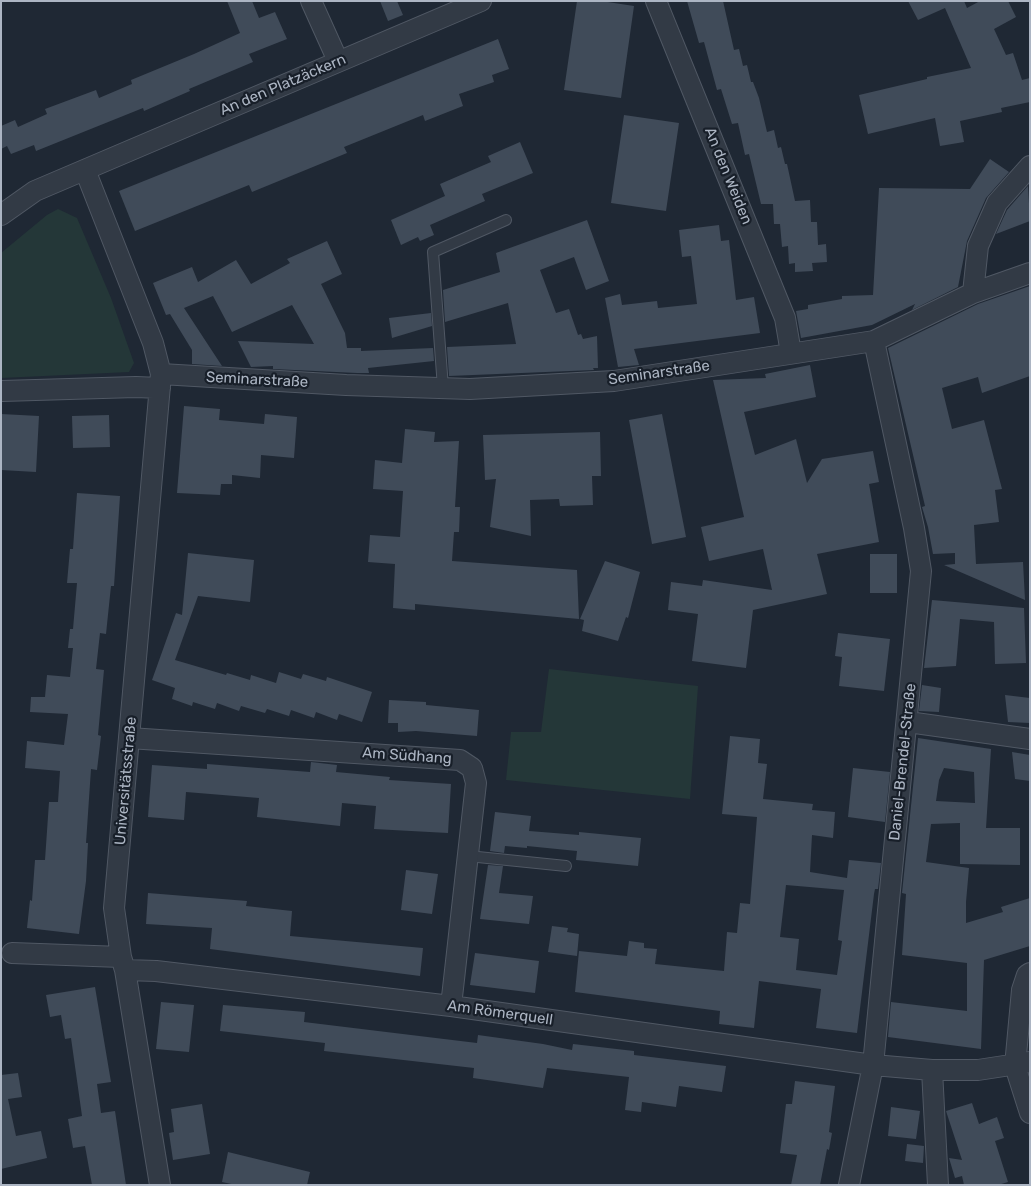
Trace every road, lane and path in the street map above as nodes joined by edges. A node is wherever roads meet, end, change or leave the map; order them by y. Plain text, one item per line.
1 (311, 1) edge
2 (481, 1) edge
3 (656, 1) edge
4 (338, 61) junction
5 (1030, 166) edge
6 (85, 170) junction
7 (1, 215) edge
8 (506, 220) dead end
9 (1030, 273) edge
10 (973, 293) junction
11 (874, 341) junction
12 (792, 354) junction
13 (160, 381) junction
14 (443, 388) junction
15 (2, 391) edge
16 (908, 722) junction
17 (129, 738) junction
18 (1030, 739) edge
19 (468, 856) junction
20 (566, 866) dead end
21 (12, 953) dead end
22 (123, 963) junction
23 (1030, 973) edge
24 (451, 1006) junction
25 (1022, 1064) edge
26 (873, 1065) junction
27 (932, 1070) junction
28 (1030, 1113) edge
29 (160, 1185) edge
30 (849, 1185) edge
31 (938, 1185) edge

1 - 4 street
2 - 4 street, An den Platzäckern
3 - 12 street, An den Weiden
4 - 6 street, An den Platzäckern
5 - 10 street
6 - 7 street, An den Platzäckern
6 - 13 street
8 - 14 lane
9 - 10 street, Seminarstraße
10 - 11 street, Seminarstraße
11 - 12 street, Seminarstraße
11 - 16 street, Daniel-Brendel-Straße
12 - 14 street, Seminarstraße
13 - 14 street, Seminarstraße
13 - 15 street, Seminarstraße
13 - 17 street, Universitätsstraße
16 - 18 street
16 - 26 street, Daniel-Brendel-Straße
17 - 19 street, Am Südhang
17 - 22 street, Universitätsstraße
19 - 20 lane
19 - 24 street, Am Südhang
21 - 22 street, Am Römerquell
22 - 24 street, Am Römerquell
22 - 29 street, Universitätsstraße
23 - 25 street
24 - 26 street, Am Römerquell
25 - 27 street, Am Römerquell
25 - 28 street
26 - 27 street, Am Römerquell
26 - 30 street, Daniel-Brendel-Straße
27 - 31 street

